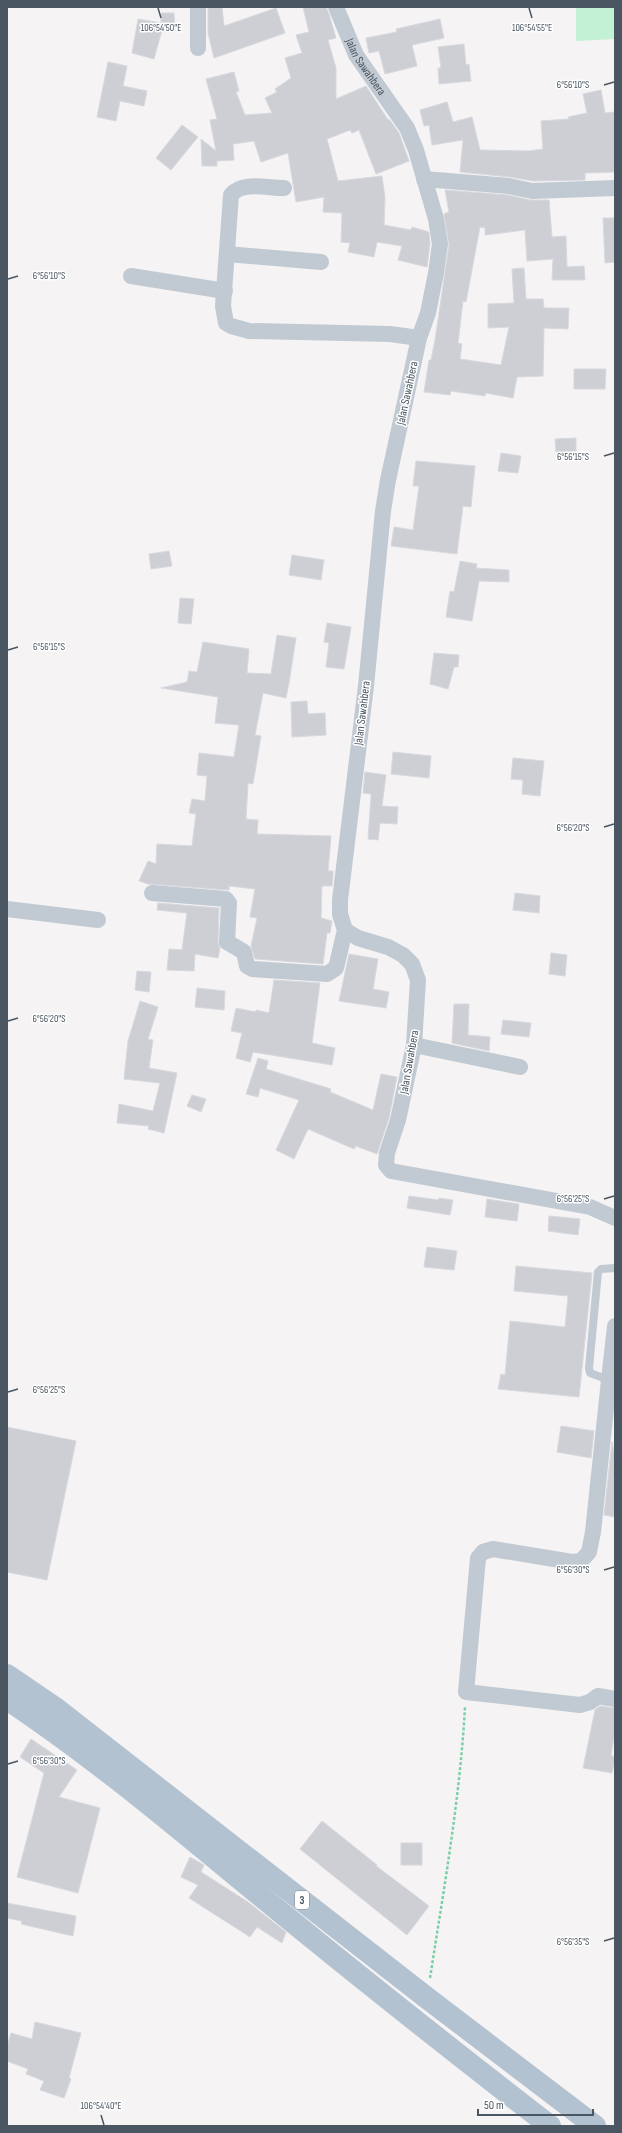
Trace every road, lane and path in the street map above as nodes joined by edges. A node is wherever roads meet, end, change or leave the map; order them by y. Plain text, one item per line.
1 (198, 7) edge
2 (336, 7) edge
3 (198, 48) dead end
4 (424, 179) junction
5 (284, 188) dead end
6 (615, 188) edge
7 (227, 254) junction
8 (321, 262) dead end
9 (131, 276) dead end
10 (225, 291) junction
11 (419, 338) junction
12 (152, 893) dead end
13 (7, 909) edge
14 (98, 920) dead end
15 (345, 930) junction
16 (414, 1045) junction
17 (520, 1067) dead end
18 (615, 1218) edge
19 (615, 1268) edge
20 (615, 1326) edge
21 (612, 1381) edge
22 (7, 1675) edge
23 (466, 1692) junction
24 (7, 1700) edge
25 (615, 1700) edge
26 (47, 1714) junction
27 (427, 1998) junction
28 (550, 2126) edge
29 (596, 2126) edge

1 - 3 street
2 - 4 street, Jalan Sawahbera
4 - 6 street
4 - 11 street, Jalan Sawahbera
5 - 7 street
7 - 8 street
7 - 10 street
9 - 10 street
10 - 11 street
11 - 15 street, Jalan Sawahbera
12 - 15 street
13 - 14 street
15 - 16 street, Jalan Sawahbera
16 - 17 street
16 - 18 street, Jalan Sawahbera
19 - 21 lane
20 - 21 street
21 - 23 street
22 - 26 main road, 3
23 - 25 street
23 - 27 path
24 - 26 main road, 3
26 - 27 main road, 3
26 - 28 main road, 3
27 - 29 main road, 3

